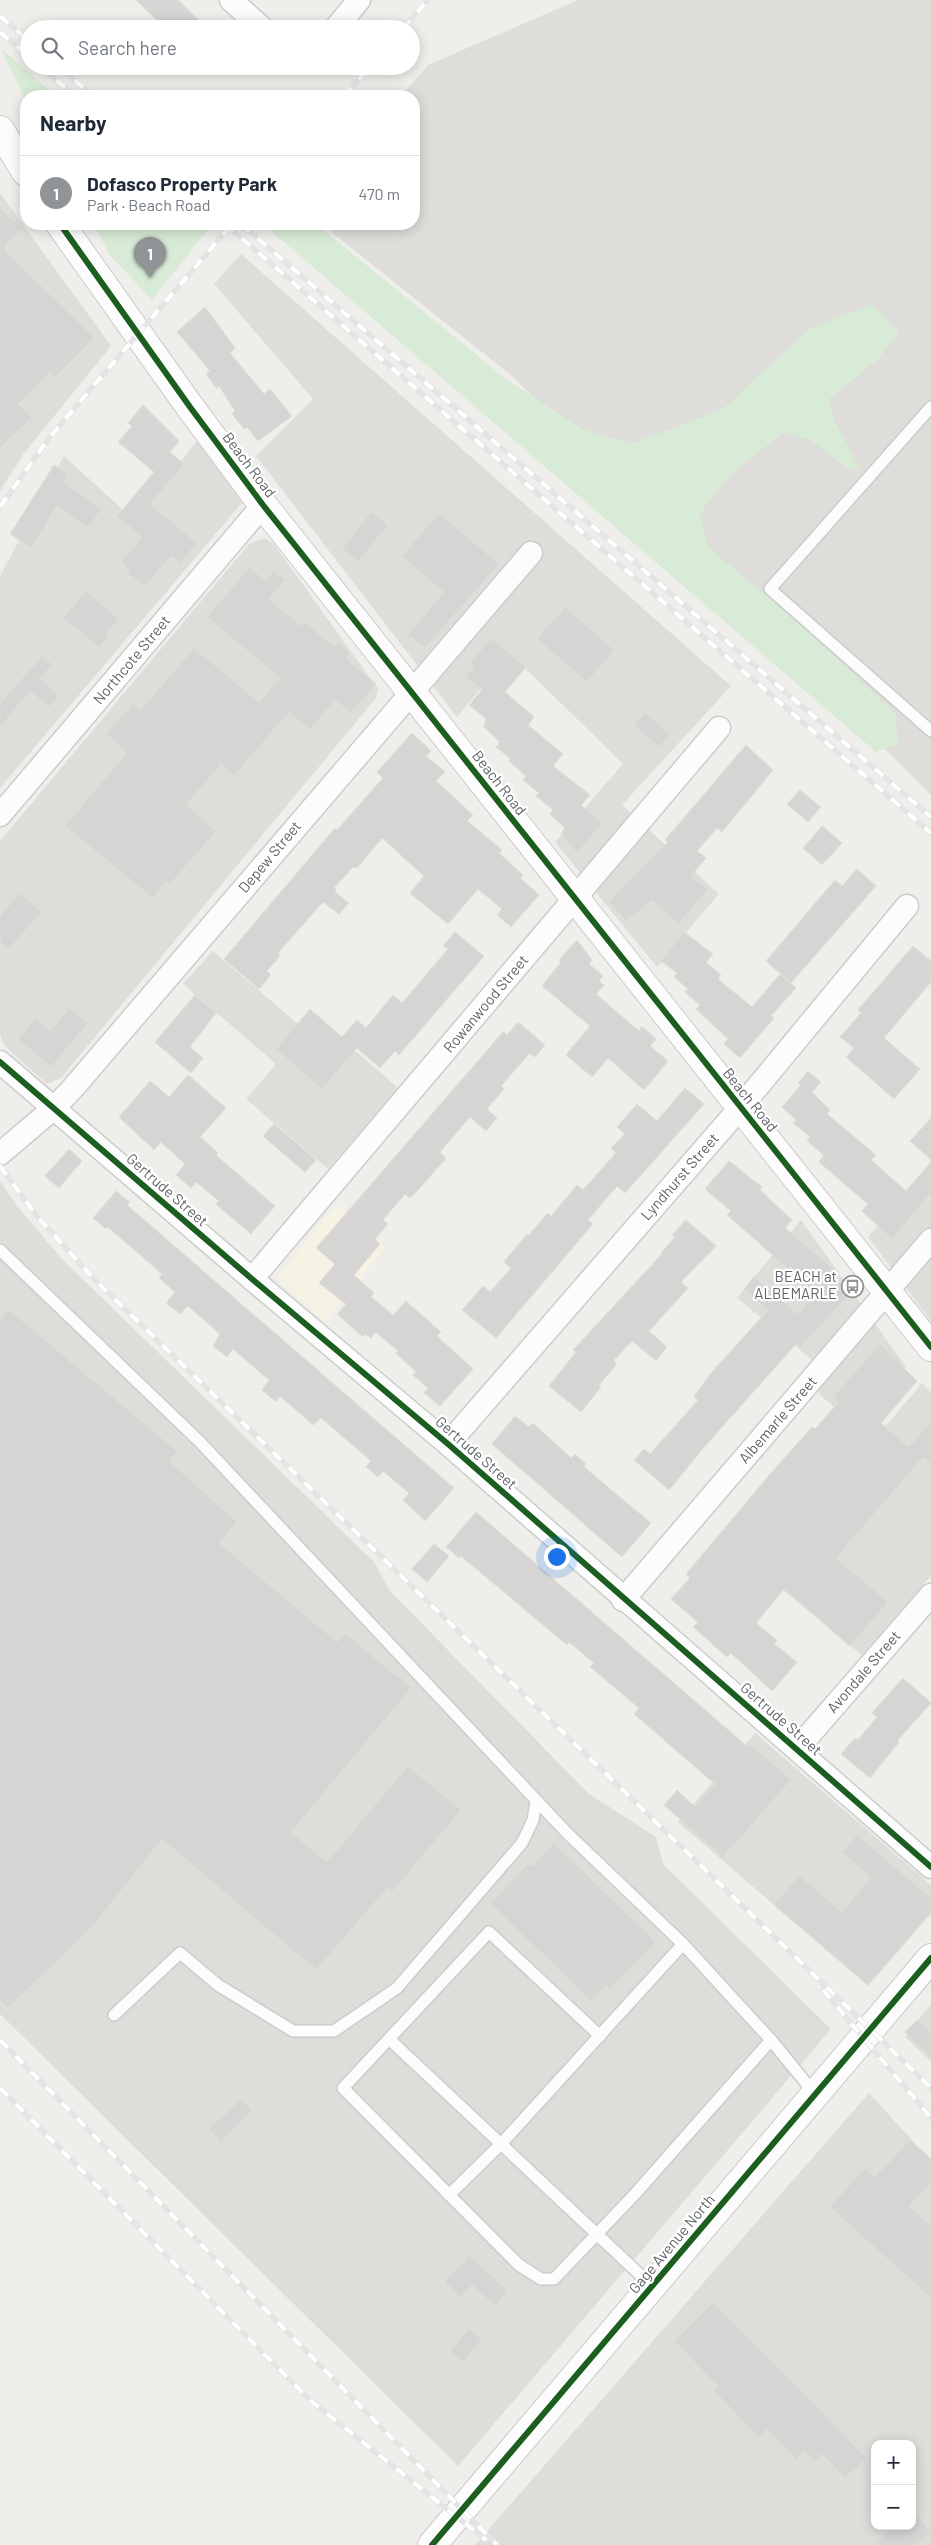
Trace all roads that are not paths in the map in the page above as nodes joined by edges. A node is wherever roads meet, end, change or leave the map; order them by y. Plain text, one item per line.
1 (231, 0) edge
2 (359, 0) edge
3 (253, 20) edge
4 (342, 20) edge
5 (64, 230) edge
6 (931, 407) edge
7 (263, 505) junction
8 (531, 553) dead end
9 (411, 691) junction
10 (719, 728) dead end
11 (931, 731) edge
12 (0, 815) edge
13 (575, 900) junction
14 (908, 906) dead end
15 (0, 1062) edge
16 (54, 1108) junction
17 (740, 1108) junction
18 (0, 1154) edge
19 (931, 1240) edge
20 (0, 1250) edge
21 (252, 1279) junction
22 (888, 1292) junction
23 (931, 1348) edge
24 (448, 1444) junction
25 (931, 1595) edge
26 (624, 1600) junction
27 (798, 1749) junction
28 (536, 1801) junction
29 (931, 1867) edge
30 (683, 1944) junction
31 (931, 1958) edge
32 (114, 2015) dead end
33 (600, 2036) junction
34 (389, 2039) junction
35 (771, 2040) junction
36 (815, 2094) junction
37 (501, 2144) junction
38 (449, 2194) junction
39 (597, 2234) junction
40 (652, 2286) junction
41 (432, 2545) edge

1 - 3 street
2 - 4 street
5 - 7 street, Beach Road
6 - 11 lane
7 - 9 street, Beach Road
7 - 12 street, Northcote Street
8 - 9 street, Depew Street
9 - 13 street, Beach Road
9 - 16 street, Depew Street
10 - 13 street, Rowanwood Street
13 - 17 street, Beach Road
13 - 21 street, Rowanwood Street
14 - 17 street, Lyndhurst Street
15 - 16 street, Gertrude Street
16 - 18 street, Depew Street
16 - 21 street, Gertrude Street
17 - 22 street, Beach Road
17 - 24 street, Lyndhurst Street
19 - 22 street, Albemarle Street
20 - 28 lane
21 - 24 street, Gertrude Street
22 - 23 street, Beach Road
22 - 26 street, Albemarle Street
24 - 26 street, Gertrude Street
25 - 27 street, Avondale Street
26 - 27 street, Gertrude Street
27 - 29 street, Gertrude Street
28 - 30 lane
28 - 32 lane
30 - 33 lane
30 - 35 lane
31 - 36 street, Gage Avenue North
33 - 34 lane
33 - 37 lane
34 - 37 lane
34 - 38 lane
35 - 36 lane
35 - 39 lane
36 - 40 street, Gage Avenue North
37 - 38 lane
37 - 39 lane
38 - 39 lane
39 - 40 lane
40 - 41 street, Gage Avenue North

